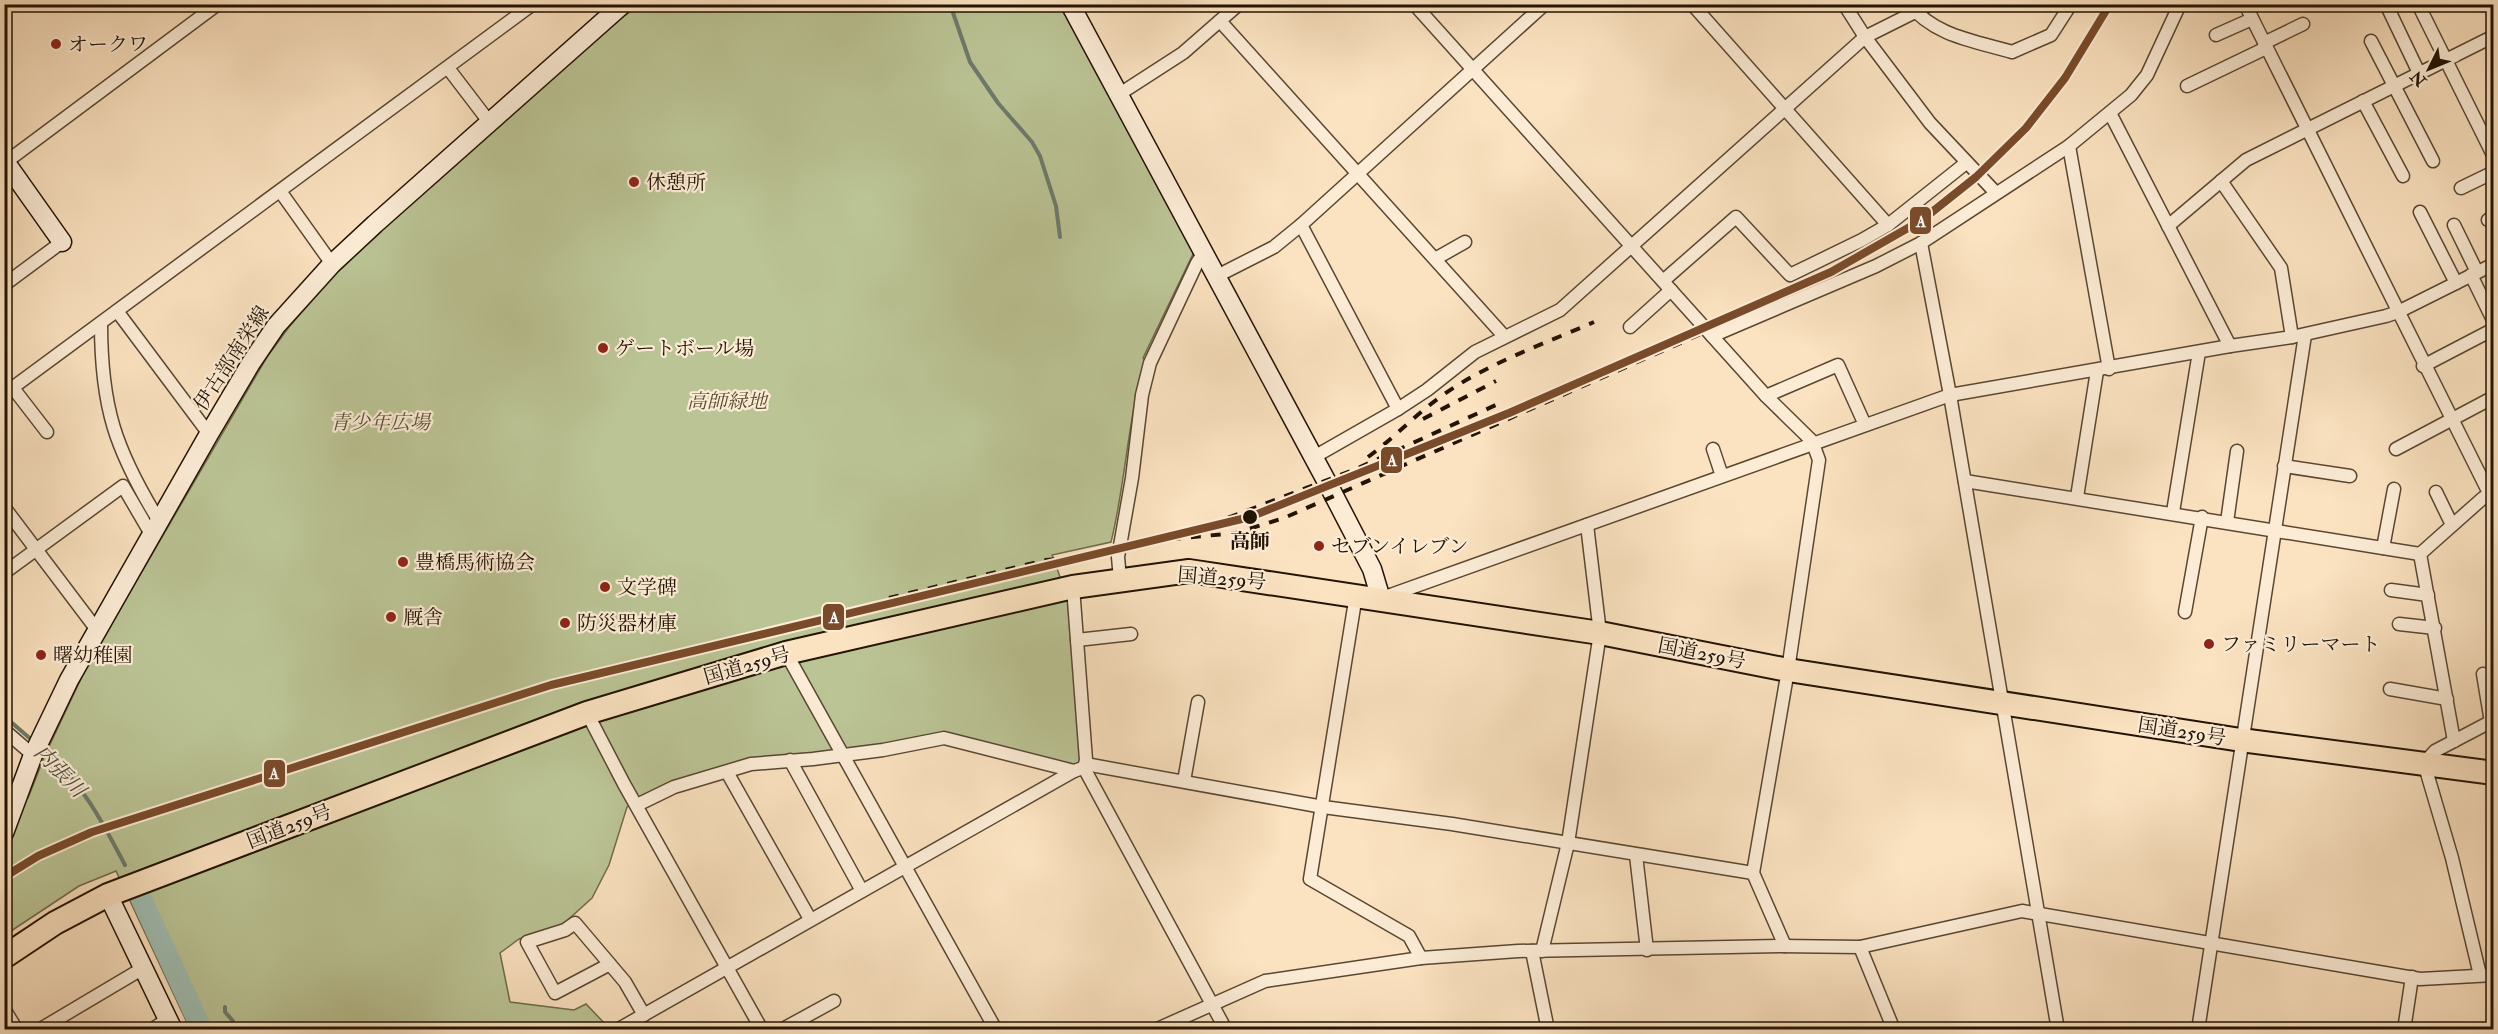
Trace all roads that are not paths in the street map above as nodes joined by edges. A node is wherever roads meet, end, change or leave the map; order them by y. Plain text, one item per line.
1 (218, 4) edge
2 (533, 4) edge
3 (623, 4) edge
4 (1070, 4) edge
5 (1239, 4) edge
6 (1414, 4) edge
7 (1545, 4) edge
8 (1692, 4) edge
9 (1844, 4) edge
10 (1931, 4) edge
11 (2072, 4) edge
12 (2180, 4) edge
13 (2245, 4) edge
14 (2386, 4) edge
15 (2418, 4) edge
16 (1912, 9) edge
17 (2252, 19) junction
18 (1220, 21) junction
19 (2303, 24) dead end
20 (2216, 35) dead end
21 (2493, 36) edge
22 (1866, 38) junction
23 (2371, 41) dead end
24 (2265, 45) junction
25 (2445, 60) junction
26 (448, 68) junction
27 (1473, 69) junction
28 (2419, 73) junction
29 (2187, 86) dead end
30 (2394, 86) junction
31 (1118, 95) junction
32 (2363, 101) junction
33 (1784, 110) junction
34 (2110, 113) junction
35 (490, 123) junction
36 (2306, 128) junction
37 (2069, 146) junction
38 (2493, 157) edge
39 (5, 161) edge
40 (2433, 161) dead end
41 (1966, 163) junction
42 (2493, 172) edge
43 (1357, 173) junction
44 (2403, 176) dead end
45 (2221, 181) junction
46 (2462, 188) dead end
47 (1992, 189) junction
48 (280, 191) junction
49 (2420, 212) dead end
50 (1301, 225) junction
51 (1888, 225) junction
52 (2454, 225) dead end
53 (2168, 226) junction
54 (62, 242) joint
55 (1465, 242) dead end
56 (1921, 243) junction
57 (1631, 246) junction
58 (1203, 254) junction
59 (1434, 259) junction
60 (332, 264) junction
61 (2493, 264) edge
62 (2474, 274) junction
63 (1217, 276) junction
64 (2456, 283) junction
65 (4, 285) edge
66 (1667, 286) junction
67 (117, 311) junction
68 (2398, 312) junction
69 (2493, 321) edge
70 (101, 322) junction
71 (1630, 327) dead end
72 (2493, 329) edge
73 (1504, 336) junction
74 (1712, 336) junction
75 (2298, 336) junction
76 (2230, 346) junction
77 (2199, 352) junction
78 (2423, 366) junction
79 (2103, 370) junction
80 (9, 391) edge
81 (1950, 395) junction
82 (1766, 396) junction
83 (2493, 397) edge
84 (1398, 409) junction
85 (2451, 419) junction
86 (1865, 426) junction
87 (47, 432) dead end
88 (208, 434) junction
89 (1812, 444) junction
90 (1713, 449) dead end
91 (2396, 449) dead end
92 (2237, 451) dead end
93 (1314, 457) junction
94 (2284, 466) junction
95 (1722, 476) junction
96 (2350, 476) dead end
97 (1965, 481) junction
98 (2394, 489) dead end
99 (2436, 492) dead end
100 (2077, 497) junction
101 (2492, 497) edge
102 (4, 507) edge
103 (2173, 512) junction
104 (2202, 518) junction
105 (2227, 522) junction
106 (1587, 525) junction
107 (2452, 525) junction
108 (155, 527) junction
109 (2274, 530) junction
110 (2383, 548) junction
111 (36, 550) junction
112 (2420, 554) junction
113 (4, 573) edge
114 (1120, 579) junction
115 (1073, 587) junction
116 (2391, 591) dead end
117 (1356, 595) junction
118 (2428, 595) junction
119 (1381, 599) junction
120 (2185, 612) dead end
121 (2399, 624) dead end
122 (2435, 628) junction
123 (97, 630) junction
124 (1600, 633) junction
125 (1131, 634) dead end
126 (1077, 640) junction
127 (786, 653) junction
128 (1788, 670) junction
129 (2482, 674) dead end
130 (2390, 689) dead end
131 (2447, 699) junction
132 (1198, 702) dead end
133 (2002, 703) junction
134 (587, 713) junction
135 (2492, 721) edge
136 (4, 730) edge
137 (2241, 740) junction
138 (2454, 741) junction
139 (36, 749) junction
140 (843, 755) junction
141 (790, 760) junction
142 (2424, 763) junction
143 (1079, 770) junction
144 (727, 772) junction
145 (2493, 773) edge
146 (1184, 781) junction
147 (637, 805) junction
148 (1323, 807) junction
149 (4, 833) edge
150 (1568, 843) junction
151 (1636, 855) junction
152 (904, 868) junction
153 (1753, 873) junction
154 (862, 891) junction
155 (108, 895) junction
156 (2039, 914) junction
157 (810, 919) junction
158 (2212, 944) junction
159 (1785, 946) junction
160 (1860, 947) junction
161 (1647, 950) junction
162 (1537, 951) junction
163 (4, 957) edge
164 (1421, 958) junction
165 (610, 964) junction
166 (144, 967) junction
167 (727, 967) junction
168 (2480, 975) junction
169 (2493, 975) edge
170 (2412, 977) junction
171 (834, 1001) dead end
172 (1213, 1002) junction
173 (4, 1009) edge
174 (644, 1015) junction
175 (171, 1024) edge
176 (17, 1029) edge
177 (39, 1029) edge
178 (151, 1029) edge
179 (617, 1029) edge
180 (762, 1029) edge
181 (781, 1029) edge
182 (996, 1029) edge
183 (1155, 1029) edge
184 (1226, 1029) edge
185 (1548, 1029) edge
186 (1894, 1029) edge
187 (2058, 1029) edge
188 (2198, 1029) edge
189 (2404, 1029) edge

1 - 39 street
2 - 26 street
3 - 35 main road, 伊古部南栄線
4 - 31 main road
5 - 18 street
6 - 27 street
7 - 27 street
8 - 33 street
9 - 22 street
10 - 16 street
11 - 16 street
12 - 34 street
13 - 17 street
14 - 28 street
15 - 25 street
16 - 22 street
17 - 20 street
17 - 24 street
18 - 31 street
18 - 43 street
19 - 24 street
21 - 25 street
22 - 33 street
22 - 41 street
23 - 30 street
24 - 29 street
24 - 36 street
25 - 28 street
25 - 38 street
26 - 35 street
26 - 48 street
27 - 43 street
27 - 57 street
28 - 30 street
30 - 32 street
30 - 40 street
31 - 58 main road
32 - 36 street
32 - 44 street
33 - 51 street
33 - 57 street
34 - 37 street
34 - 53 street
35 - 60 main road, 伊古部南栄線
36 - 45 street
36 - 68 street
37 - 47 street
37 - 79 street
39 - 54 main road
41 - 47 street
41 - 51 street
42 - 46 street
43 - 50 street
43 - 59 street
45 - 53 street
45 - 75 street
47 - 56 street
48 - 60 street
48 - 67 street
49 - 64 street
50 - 63 street
50 - 84 street
51 - 66 street
52 - 62 street
53 - 76 street
54 - 65 street
55 - 59 street
56 - 74 street
56 - 81 street
57 - 66 street
57 - 73 street
58 - 63 main road
58 - 114 street
59 - 73 street
60 - 88 main road, 伊古部南栄線
61 - 62 street
62 - 64 street
62 - 69 street
63 - 93 main road
64 - 68 street
66 - 71 street
66 - 74 street
67 - 70 street
67 - 88 street
68 - 75 street
68 - 78 street
70 - 80 street
70 - 108 street
72 - 78 street
73 - 84 street
74 - 82 street
75 - 76 street
75 - 94 street
76 - 77 street
77 - 79 street
77 - 103 street
78 - 85 street
79 - 81 street
79 - 100 street
80 - 87 street
81 - 86 street
81 - 97 street
82 - 86 street
82 - 89 street
83 - 85 street
84 - 93 street
85 - 91 street
85 - 101 street
86 - 89 street
88 - 108 main road, 伊古部南栄線
89 - 95 street
89 - 128 street
90 - 95 street
92 - 105 street
93 - 119 main road
94 - 96 street
94 - 109 street
95 - 106 street
97 - 100 street
97 - 133 street
98 - 110 street
99 - 107 street
100 - 103 street
101 - 107 street
102 - 111 street
103 - 104 street
104 - 105 street
104 - 120 street
105 - 109 street
106 - 119 street
106 - 124 street
107 - 112 street
108 - 111 street
108 - 123 main road, 伊古部南栄線
109 - 110 street
109 - 137 street
110 - 112 street
111 - 113 street
111 - 123 street
112 - 118 street
114 - 115 highway, 国道259号
114 - 117 highway, 国道259号
115 - 126 street
115 - 127 highway, 国道259号
116 - 118 street
117 - 119 highway, 国道259号
117 - 148 street
118 - 122 street
119 - 124 highway, 国道259号
121 - 122 street
122 - 131 street
123 - 139 main road, 伊古部南栄線
124 - 128 highway, 国道259号
124 - 150 street
125 - 126 street
126 - 143 street
127 - 134 highway, 国道259号
127 - 140 street
128 - 133 highway, 国道259号
128 - 153 street
129 - 135 street
130 - 131 street
131 - 138 street
132 - 146 street
133 - 137 highway, 国道259号
133 - 156 street
134 - 147 street
134 - 155 highway, 国道259号
135 - 138 street
136 - 139 street
137 - 142 highway, 国道259号
137 - 158 street
138 - 142 street
139 - 149 main road, 伊古部南栄線
140 - 141 street
140 - 143 street
140 - 152 street
141 - 144 street
141 - 154 street
142 - 145 highway, 国道259号
142 - 168 street
143 - 146 street
143 - 152 street
143 - 172 street
144 - 147 street
144 - 157 street
146 - 148 street
147 - 167 street
148 - 150 street
148 - 164 street
150 - 151 street
150 - 162 street
151 - 153 street
151 - 161 street
152 - 154 street
152 - 182 street
153 - 159 street
154 - 157 street
155 - 163 highway, 国道259号
155 - 166 main road
156 - 158 street
156 - 160 street
156 - 187 street
157 - 167 street
158 - 170 street
158 - 188 street
159 - 160 street
159 - 161 street
160 - 186 street
161 - 162 street
162 - 164 street
162 - 185 street
164 - 172 street
165 - 165 street
165 - 174 street
166 - 175 main road
166 - 177 street
167 - 174 street
167 - 180 street
168 - 169 street
168 - 170 street
170 - 189 street
171 - 181 street
172 - 183 street
172 - 184 street
173 - 176 street
174 - 179 street
175 - 178 street

